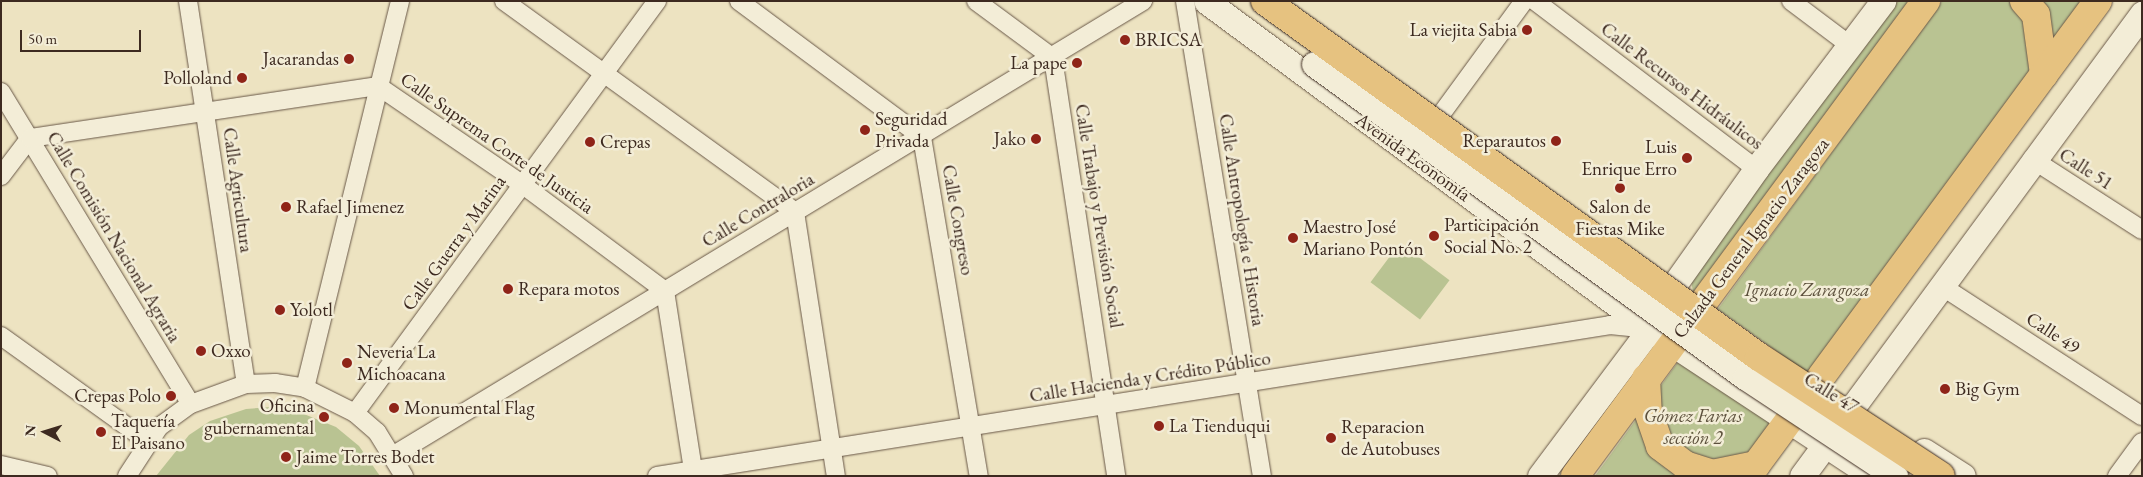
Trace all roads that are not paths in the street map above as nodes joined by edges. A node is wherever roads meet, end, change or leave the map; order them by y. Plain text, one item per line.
1 (188, 1) edge
2 (400, 1) edge
3 (504, 1) edge
4 (657, 1) edge
5 (739, 1) edge
6 (976, 1) edge
7 (1143, 1) edge
8 (1185, 1) edge
9 (1206, 1) edge
10 (1225, 1) edge
11 (1265, 1) edge
12 (1284, 1) edge
13 (1524, 1) edge
14 (1535, 1) edge
15 (1791, 1) edge
16 (1883, 1) edge
17 (1926, 1) edge
18 (2024, 1) edge
19 (2098, 1) edge
20 (2137, 30) edge
21 (1851, 46) junction
22 (1054, 58) junction
23 (604, 74) junction
24 (2044, 74) junction
25 (378, 86) junction
26 (1, 92) edge
27 (204, 109) junction
28 (1442, 113) junction
29 (922, 137) junction
30 (30, 138) junction
31 (2032, 159) junction
32 (1756, 169) junction
33 (1, 176) edge
34 (523, 185) junction
35 (795, 212) junction
36 (2142, 230) edge
37 (1618, 244) junction
38 (1674, 285) junction
39 (1940, 285) junction
40 (1591, 286) junction
41 (665, 291) junction
42 (1703, 306) junction
43 (1, 336) edge
44 (1661, 336) junction
45 (1646, 378) junction
46 (246, 384) junction
47 (1247, 384) junction
48 (1815, 384) junction
49 (305, 388) junction
50 (191, 404) junction
51 (1851, 406) junction
52 (1106, 407) junction
53 (356, 413) junction
54 (2142, 416) edge
55 (1788, 421) junction
56 (972, 424) junction
57 (147, 441) junction
58 (1910, 441) junction
59 (2142, 442) edge
60 (1824, 445) junction
61 (832, 448) junction
62 (394, 454) junction
63 (1, 465) edge
64 (1752, 470) edge
65 (694, 473) edge
66 (48, 476) edge
67 (127, 476) edge
68 (404, 476) edge
69 (658, 476) edge
70 (836, 476) edge
71 (978, 476) edge
72 (1116, 476) edge
73 (1262, 476) edge
74 (1540, 476) edge
75 (1575, 476) edge
76 (1802, 476) edge
77 (1873, 476) edge
78 (1880, 476) edge
79 (1895, 476) edge
80 (1941, 476) edge
81 (1962, 476) edge
82 (2117, 476) edge

1 - 27 street, Calle Agricultura
2 - 25 street
3 - 23 street
4 - 23 street, Calle Guerra y Marina
5 - 29 street
6 - 22 street
7 - 22 street, Calle Contraloria
8 - 47 street, Calle Antropología e Historia
9 - 40 main road, Avenida Economía
10 - 79 main road, bridge
11 - 80 main road, bridge
12 - 28 main road
13 - 28 street
14 - 32 street, Calle Recursos Hidráulicos
15 - 21 street
16 - 21 main road, Calzada General Ignacio Zaragoza
17 - 42 main road, Calzada General Ignacio Zaragoza
18 - 24 main road
19 - 24 main road
20 - 31 main road
21 - 32 main road, Calzada General Ignacio Zaragoza
22 - 29 street, Calle Contraloria
22 - 52 street, Calle Trabajo y Previsión Social
23 - 34 street, Calle Guerra y Marina
23 - 35 street
24 - 48 main road
25 - 27 street, Calle Suprema Corte de Justicia
25 - 34 street, Calle Suprema Corte de Justicia
25 - 49 street
26 - 30 street, Calle Comisión Nacional Agraria
27 - 30 street, Calle Suprema Corte de Justicia
27 - 46 street, Calle Agricultura
28 - 37 main road
29 - 35 street, Calle Contraloria
29 - 56 street, Calle Congreso
30 - 33 street
30 - 50 street, Calle Comisión Nacional Agraria
31 - 36 street, Calle 51
31 - 39 main road
32 - 38 main road, Calzada General Ignacio Zaragoza
34 - 41 street, Calle Suprema Corte de Justicia
34 - 53 street, Calle Guerra y Marina
35 - 41 street, Calle Contraloria
35 - 61 street
37 - 38 main road
37 - 40 main road
38 - 42 main road
38 - 44 main road, Calzada General Ignacio Zaragoza
39 - 51 main road
39 - 54 street, Calle 49
40 - 44 main road, Avenida Economía
41 - 62 street, Calle Contraloria
41 - 65 street
42 - 44 main road, Calzada General Ignacio Zaragoza
42 - 48 main road, Calle 47
43 - 57 street
44 - 45 main road, Calzada General Ignacio Zaragoza
44 - 47 street, Calle Hacienda y Crédito Público
44 - 55 main road
44 - 74 main road, Calzada General Ignacio Zaragoza
45 - 64 main road
45 - 75 main road, Calzada General Ignacio Zaragoza
46 - 49 street
46 - 50 street
47 - 52 street, Calle Hacienda y Crédito Público
47 - 73 street, Calle Antropología e Historia
48 - 51 main road, Calle 47
48 - 55 main road
49 - 53 street
50 - 57 street
51 - 58 main road, Calle 47
51 - 60 main road
52 - 56 street, Calle Hacienda y Crédito Público
52 - 72 street, Calle Trabajo y Previsión Social
53 - 62 street
55 - 60 main road
55 - 64 main road
56 - 61 street, Calle Hacienda y Crédito Público
56 - 71 street, Calle Congreso
57 - 67 street
58 - 78 main road
58 - 81 main road, Calle 47
59 - 82 street
60 - 76 main road
60 - 77 main road
61 - 65 street, Calle Hacienda y Crédito Público
61 - 70 street
62 - 68 street
63 - 66 street
65 - 69 street, Calle Hacienda y Crédito Público

